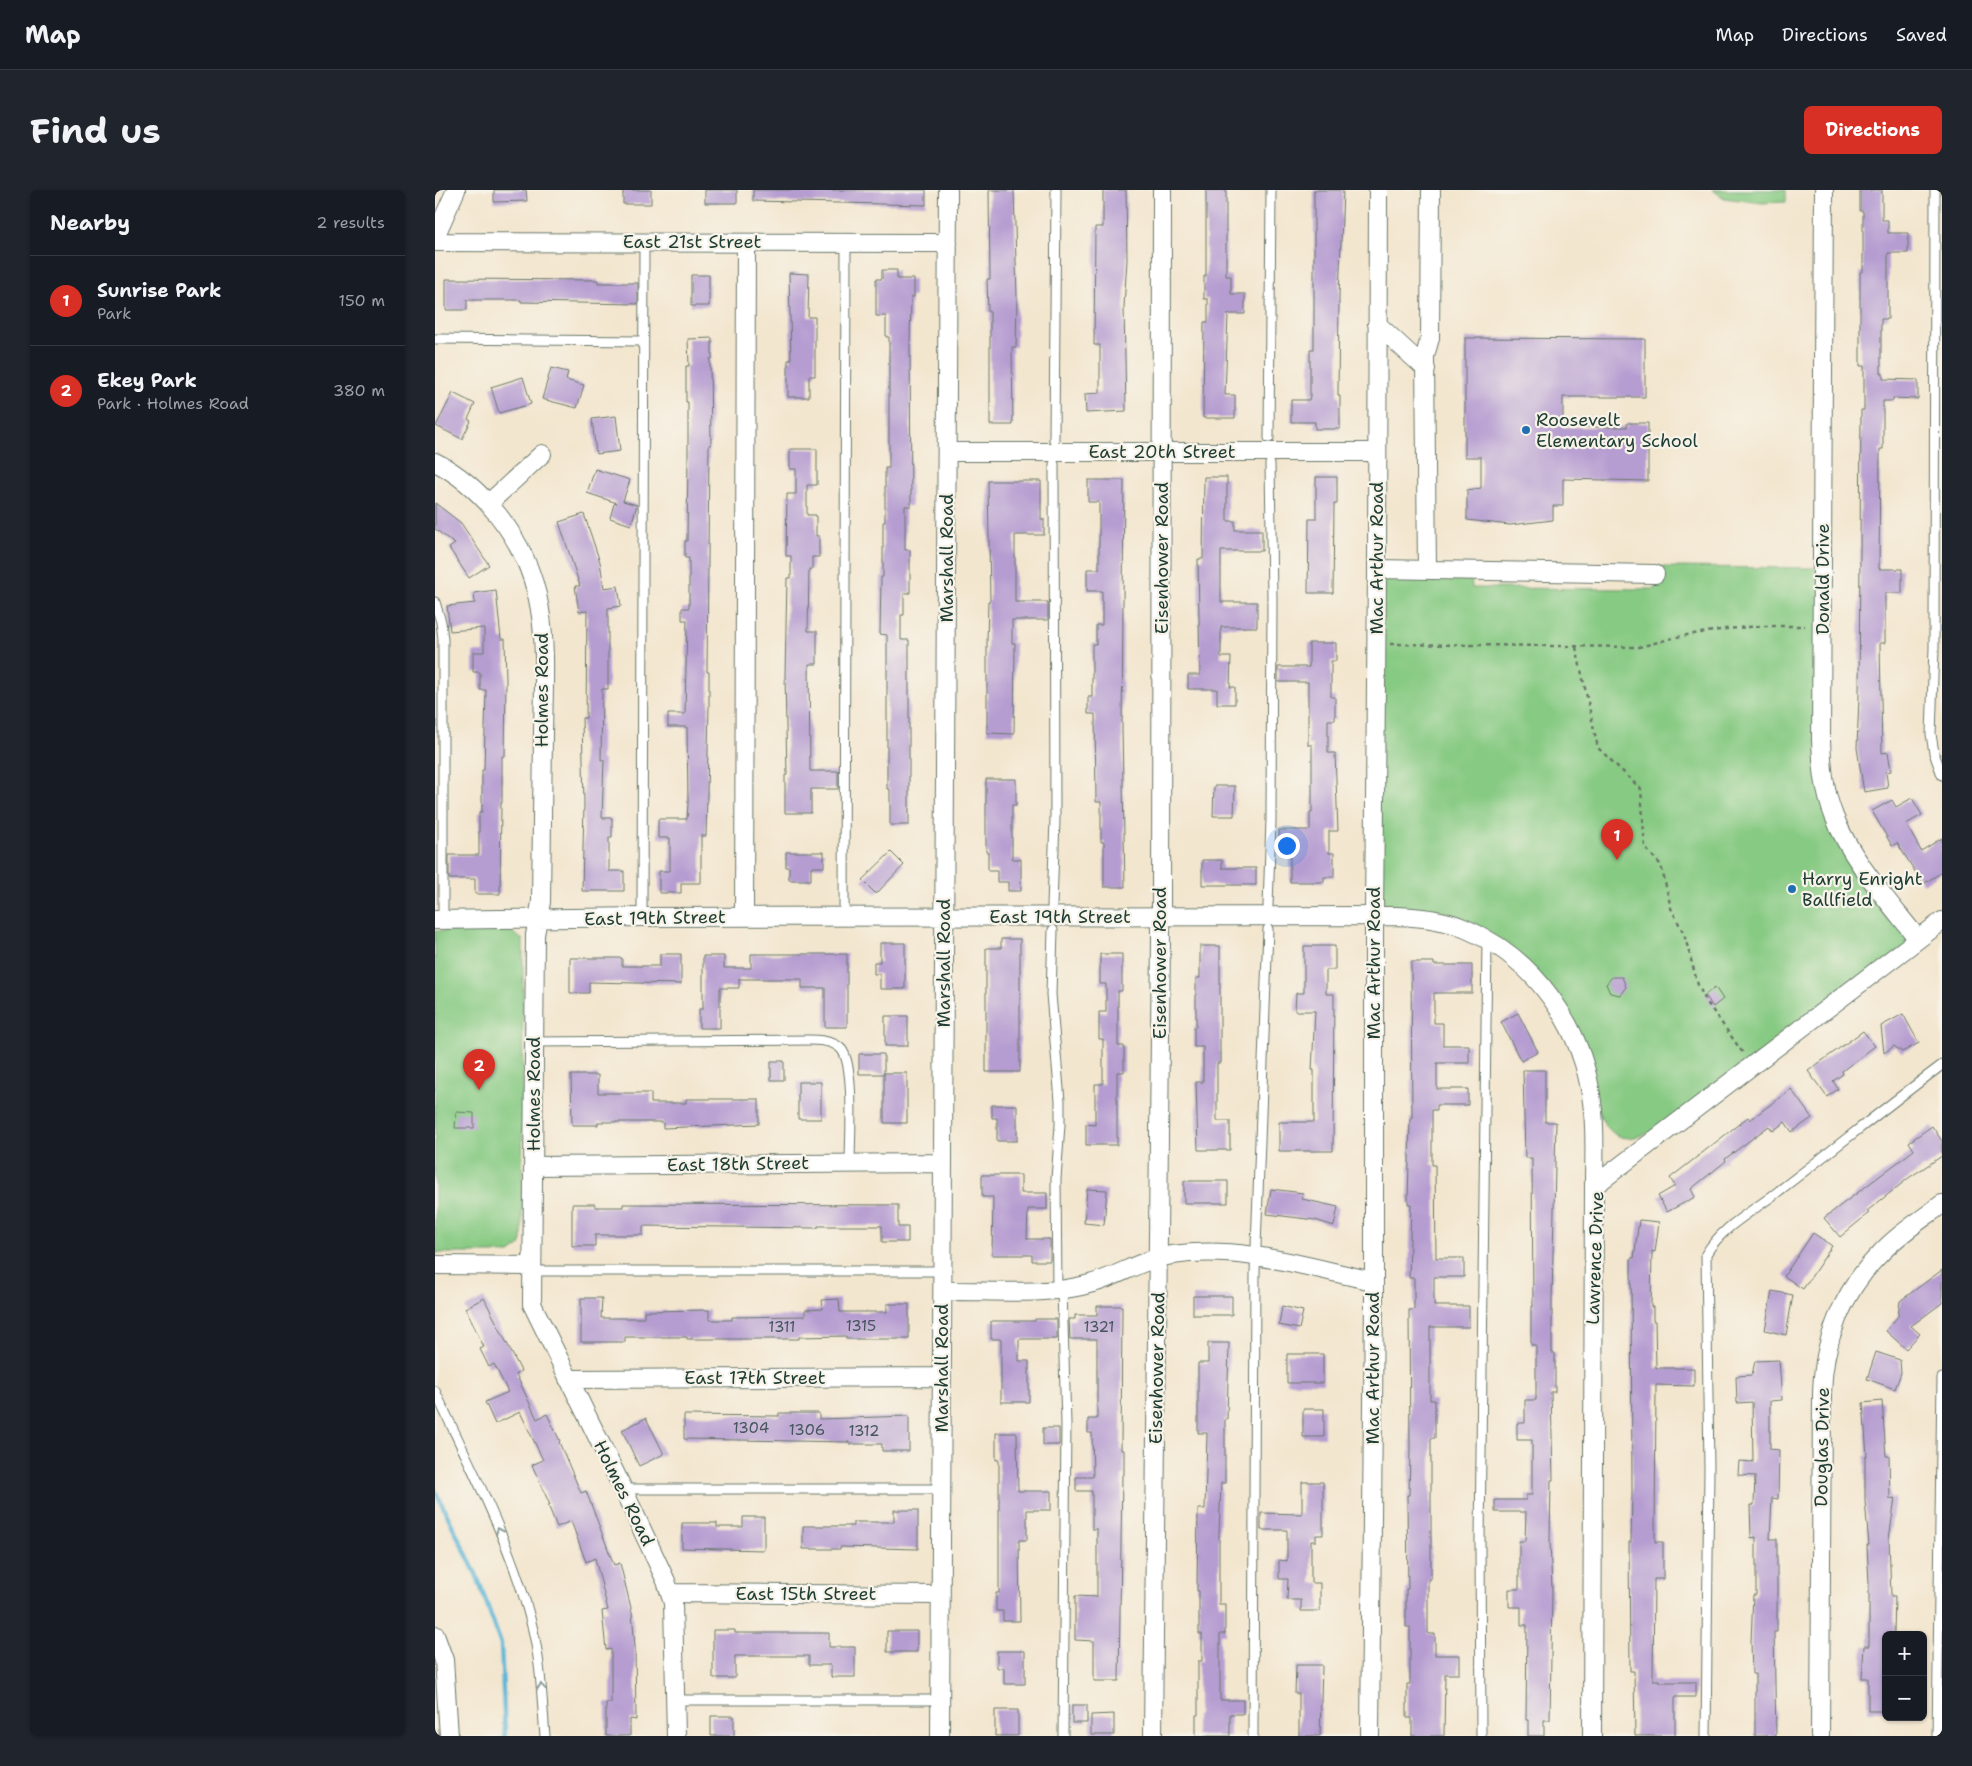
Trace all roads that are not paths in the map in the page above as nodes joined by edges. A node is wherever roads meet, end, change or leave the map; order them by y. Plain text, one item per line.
1 (456, 190) edge
2 (949, 190) edge
3 (1055, 190) edge
4 (1162, 190) edge
5 (1271, 190) edge
6 (1378, 190) edge
7 (1431, 190) edge
8 (1824, 190) edge
9 (1935, 190) edge
10 (435, 237) edge
11 (435, 242) edge
12 (645, 242) junction
13 (746, 242) junction
14 (846, 243) junction
15 (948, 243) junction
16 (1377, 324) junction
17 (435, 339) edge
18 (643, 341) junction
19 (1426, 369) junction
20 (1269, 438) dead end
21 (1054, 440) dead end
22 (947, 452) junction
23 (1162, 452) junction
24 (1377, 452) junction
25 (542, 454) dead end
26 (435, 462) edge
27 (1054, 464) dead end
28 (1270, 464) dead end
29 (489, 503) junction
30 (1377, 569) junction
31 (1427, 570) junction
32 (1655, 574) dead end
33 (435, 602) edge
34 (1942, 775) edge
35 (1052, 906) dead end
36 (1268, 906) dead end
37 (1161, 916) junction
38 (1374, 916) junction
39 (642, 917) junction
40 (744, 917) junction
41 (844, 917) junction
42 (945, 917) junction
43 (439, 920) edge
44 (538, 920) junction
45 (1942, 921) edge
46 (1268, 929) dead end
47 (1053, 930) dead end
48 (1487, 939) junction
49 (1918, 939) junction
50 (534, 1042) junction
51 (1942, 1065) edge
52 (943, 1163) junction
53 (850, 1164) junction
54 (533, 1166) junction
55 (1594, 1186) junction
56 (1942, 1204) edge
57 (1256, 1255) junction
58 (1158, 1257) junction
59 (435, 1264) edge
60 (532, 1268) junction
61 (943, 1271) junction
62 (1373, 1281) junction
63 (1059, 1290) junction
64 (943, 1291) junction
65 (942, 1377) junction
66 (1942, 1378) edge
67 (568, 1379) junction
68 (435, 1391) edge
69 (623, 1489) junction
70 (941, 1489) junction
71 (671, 1593) junction
72 (941, 1595) junction
73 (435, 1635) edge
74 (675, 1700) junction
75 (940, 1700) junction
76 (449, 1736) edge
77 (545, 1736) edge
78 (676, 1736) edge
79 (940, 1736) edge
80 (1063, 1736) edge
81 (1153, 1736) edge
82 (1253, 1736) edge
83 (1370, 1736) edge
84 (1481, 1736) edge
85 (1592, 1736) edge
86 (1706, 1736) edge
87 (1820, 1736) edge
88 (1937, 1736) edge

1 - 10 street
2 - 15 street, Marshall Road
3 - 21 lane
4 - 23 street, Eisenhower Road
5 - 20 lane
6 - 16 street, Mac Arthur Road
7 - 19 street
8 - 49 street, Donald Drive
9 - 34 lane
11 - 12 street, East 21st Street
12 - 13 street, East 21st Street
12 - 18 lane
13 - 14 street, East 21st Street
13 - 40 street
14 - 15 street, East 21st Street
14 - 41 lane
15 - 22 street, Marshall Road
16 - 19 street
16 - 24 street, Mac Arthur Road
17 - 18 lane
18 - 39 lane
19 - 31 street
22 - 23 street, East 20th Street
22 - 42 street, Marshall Road
23 - 24 street, East 20th Street
23 - 37 street, Eisenhower Road
24 - 30 street, Mac Arthur Road
25 - 29 street
26 - 29 street, Holmes Road
27 - 35 lane
28 - 36 lane
29 - 44 street, Holmes Road
30 - 31 street
30 - 38 street, Mac Arthur Road
31 - 32 street
33 - 43 lane
37 - 38 street, East 19th Street
37 - 42 street, East 19th Street
37 - 58 street, Eisenhower Road
38 - 48 street, East 19th Street
38 - 62 street, Mac Arthur Road
39 - 40 street, East 19th Street
39 - 44 street, East 19th Street
40 - 41 street, East 19th Street
41 - 42 street, East 19th Street
42 - 52 street, Marshall Road
43 - 44 street, East 19th Street
44 - 50 street, Holmes Road
45 - 49 street, Lawrence Drive
46 - 57 lane
47 - 63 lane
48 - 55 street, East 19th Street
48 - 84 lane
49 - 55 street, Lawrence Drive
50 - 53 lane
50 - 54 street, Holmes Road
51 - 86 lane
52 - 53 street, East 18th Street
52 - 61 street, Marshall Road
53 - 54 street, East 18th Street
54 - 60 street, Holmes Road
55 - 85 street, Lawrence Drive
56 - 87 street, Douglas Drive
57 - 58 street
57 - 62 street
57 - 82 lane
58 - 63 street
58 - 81 street, Eisenhower Road
59 - 60 street
60 - 61 lane
60 - 67 street, Holmes Road
61 - 64 street, Marshall Road
62 - 83 street, Mac Arthur Road
63 - 64 street
63 - 80 lane
64 - 65 street, Marshall Road
65 - 67 street, East 17th Street
65 - 70 street, Marshall Road
66 - 88 lane
67 - 69 street, Holmes Road
77 -> 68 lane
69 - 70 lane
69 - 71 street, Holmes Road
70 - 72 street, Marshall Road
71 - 72 street, East 15th Street
71 - 74 street, Holmes Road
72 - 75 street, Marshall Road
73 - 76 street
74 - 75 lane
74 - 78 street, Holmes Road
75 - 79 street, Marshall Road

